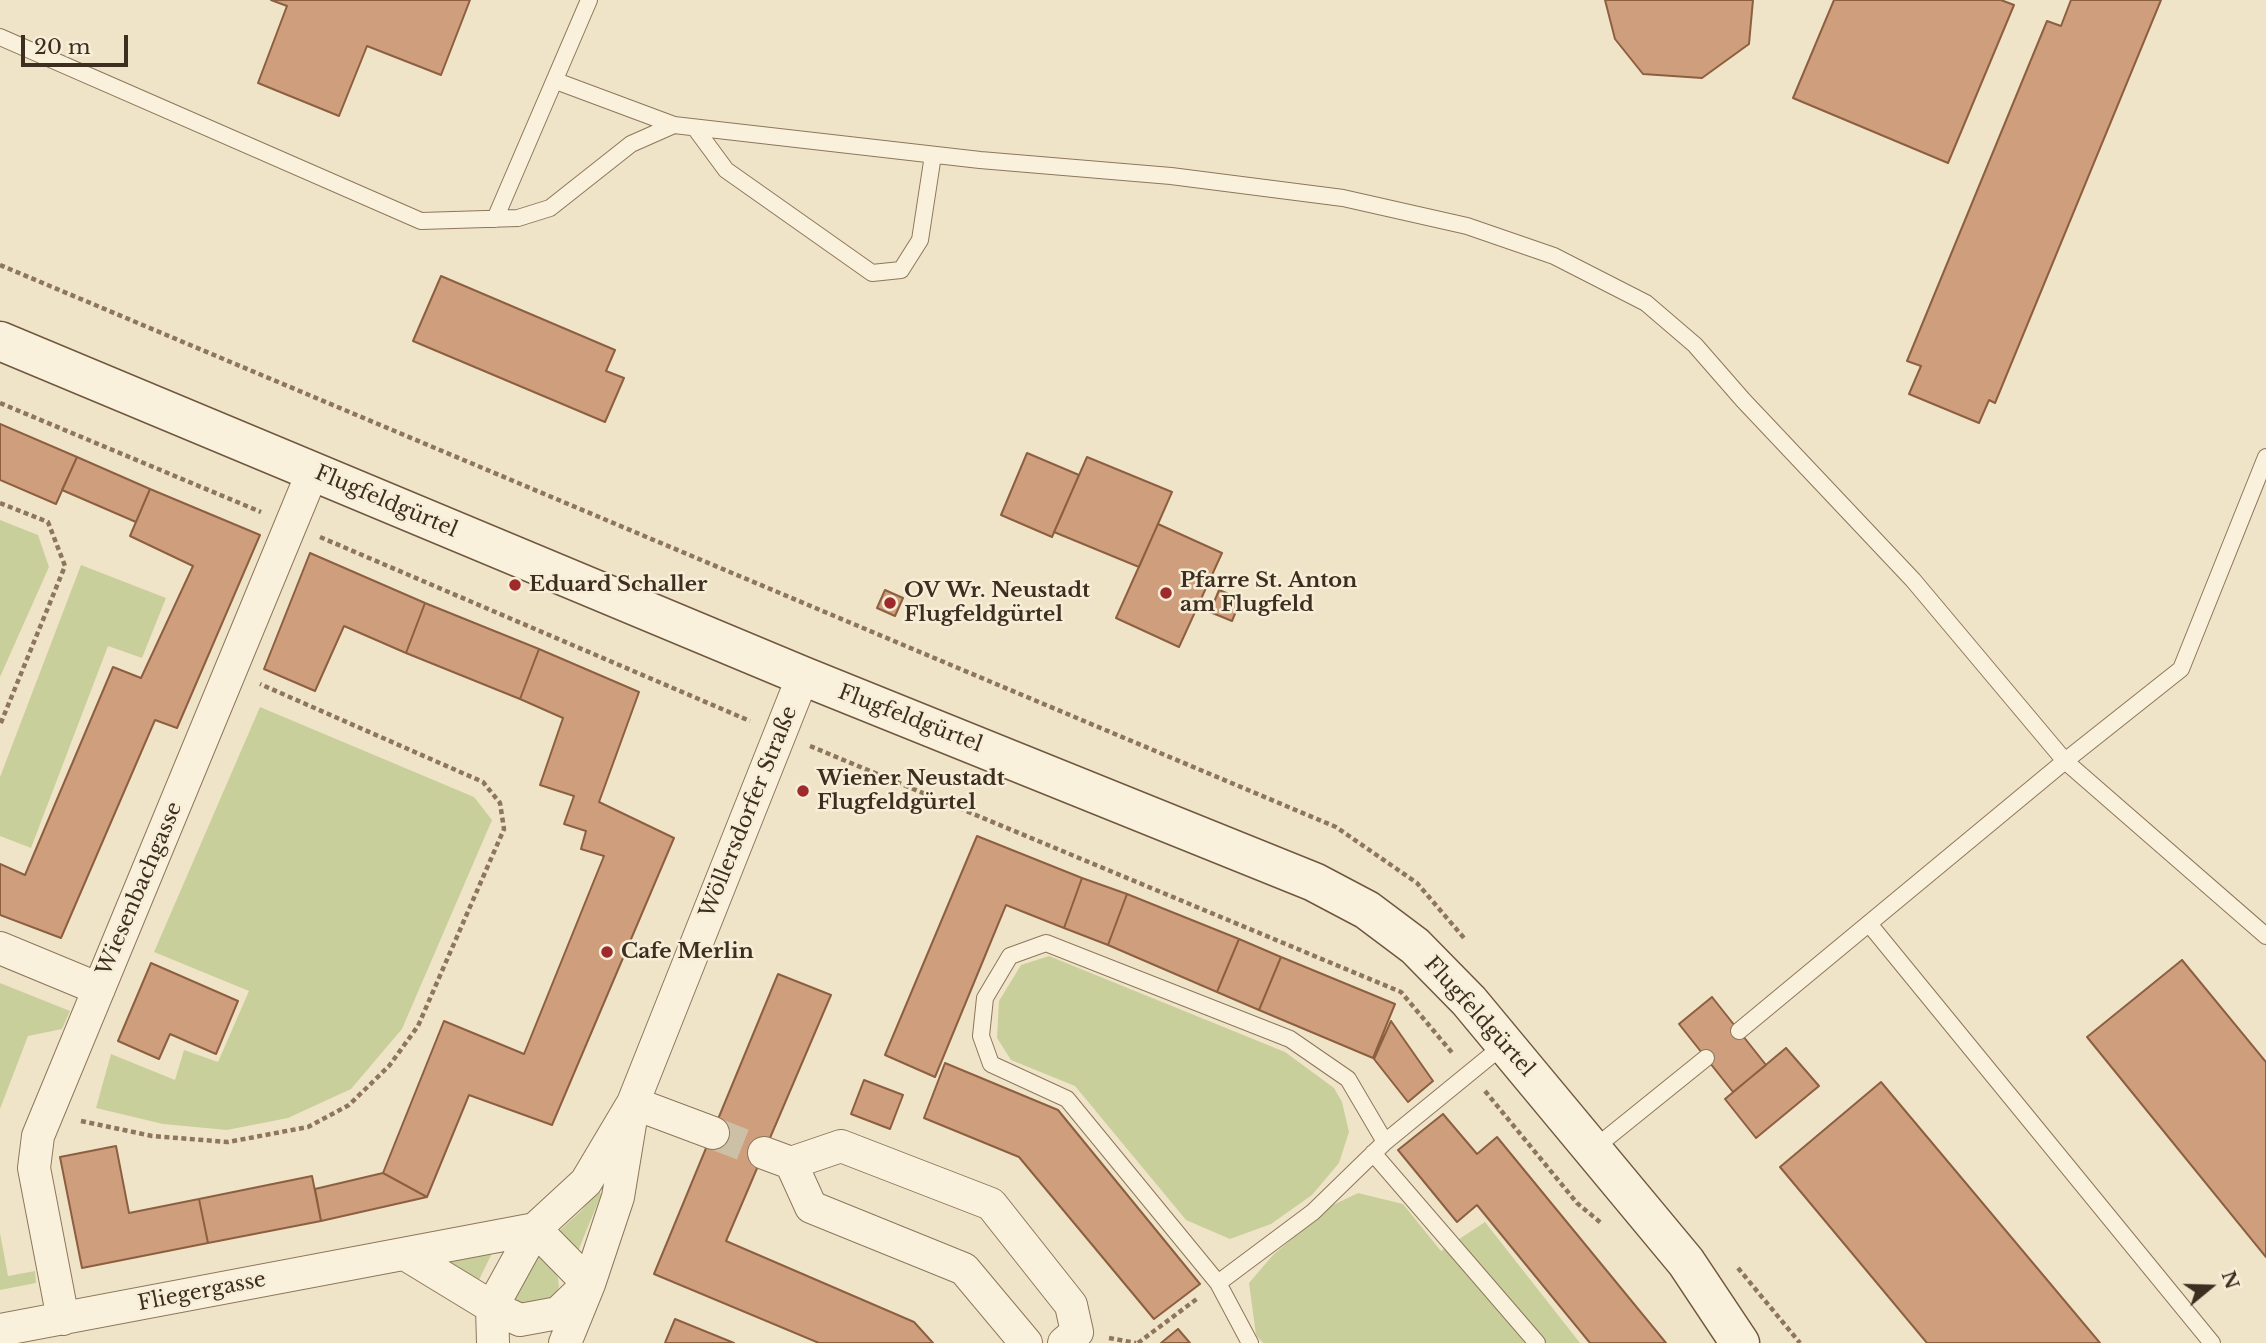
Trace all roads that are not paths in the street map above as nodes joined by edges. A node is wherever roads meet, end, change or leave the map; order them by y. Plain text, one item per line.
1 (589, 0) edge
2 (0, 37) edge
3 (556, 81) junction
4 (674, 125) junction
5 (695, 128) junction
6 (933, 155) junction
7 (495, 219) junction
8 (0, 341) edge
9 (2266, 457) edge
10 (313, 471) junction
11 (803, 677) junction
12 (2065, 761) junction
13 (1870, 925) junction
14 (2266, 936) edge
15 (0, 948) edge
16 (99, 989) junction
17 (1740, 1031) dead end
18 (1505, 1044) junction
19 (1706, 1058) dead end
20 (633, 1103) junction
21 (713, 1133) tunnel mouth
22 (1379, 1147) junction
23 (1592, 1150) junction
24 (535, 1229) junction
25 (405, 1254) junction
26 (1218, 1283) junction
27 (589, 1284) junction
28 (492, 1307) junction
29 (63, 1319) junction
30 (0, 1330) edge
31 (493, 1343) edge
32 (565, 1343) edge
33 (1026, 1343) edge
34 (1064, 1343) edge
35 (1250, 1343) edge
36 (1537, 1343) edge
37 (1740, 1343) edge
38 (2212, 1343) edge

1 - 3 lane
2 - 7 lane
3 - 4 lane
3 - 7 lane
4 - 5 lane
4 - 7 lane
5 - 6 lane
5 - 6 lane
6 - 12 lane
8 - 10 street, Flugfeldgürtel
9 - 12 lane
10 - 11 street, Flugfeldgürtel
10 - 16 street, Wiesenbachgasse
11 - 18 street, Flugfeldgürtel
11 - 20 street, Wöllersdorfer Straße
12 - 13 lane
12 - 14 lane
13 - 17 lane
13 - 38 lane
15 - 16 street
16 - 29 street, Wiesenbachgasse
18 - 22 lane
18 - 23 street, Flugfeldgürtel
19 - 23 lane
20 - 21 street
20 - 24 street, Wöllersdorfer Straße
20 - 27 street, Wöllersdorfer Straße
22 - 26 lane
22 - 26 lane
22 - 36 lane
23 - 37 street, Flugfeldgürtel
24 - 25 street, Fliegergasse
24 - 27 street
24 - 28 street, Wöllersdorfer Straße
25 - 28 street
25 - 29 street, Fliegergasse
26 - 35 lane
27 - 28 street
27 - 32 street, Wöllersdorfer Straße
28 - 31 street
29 - 30 street, Fliegergasse
33 - 34 street

